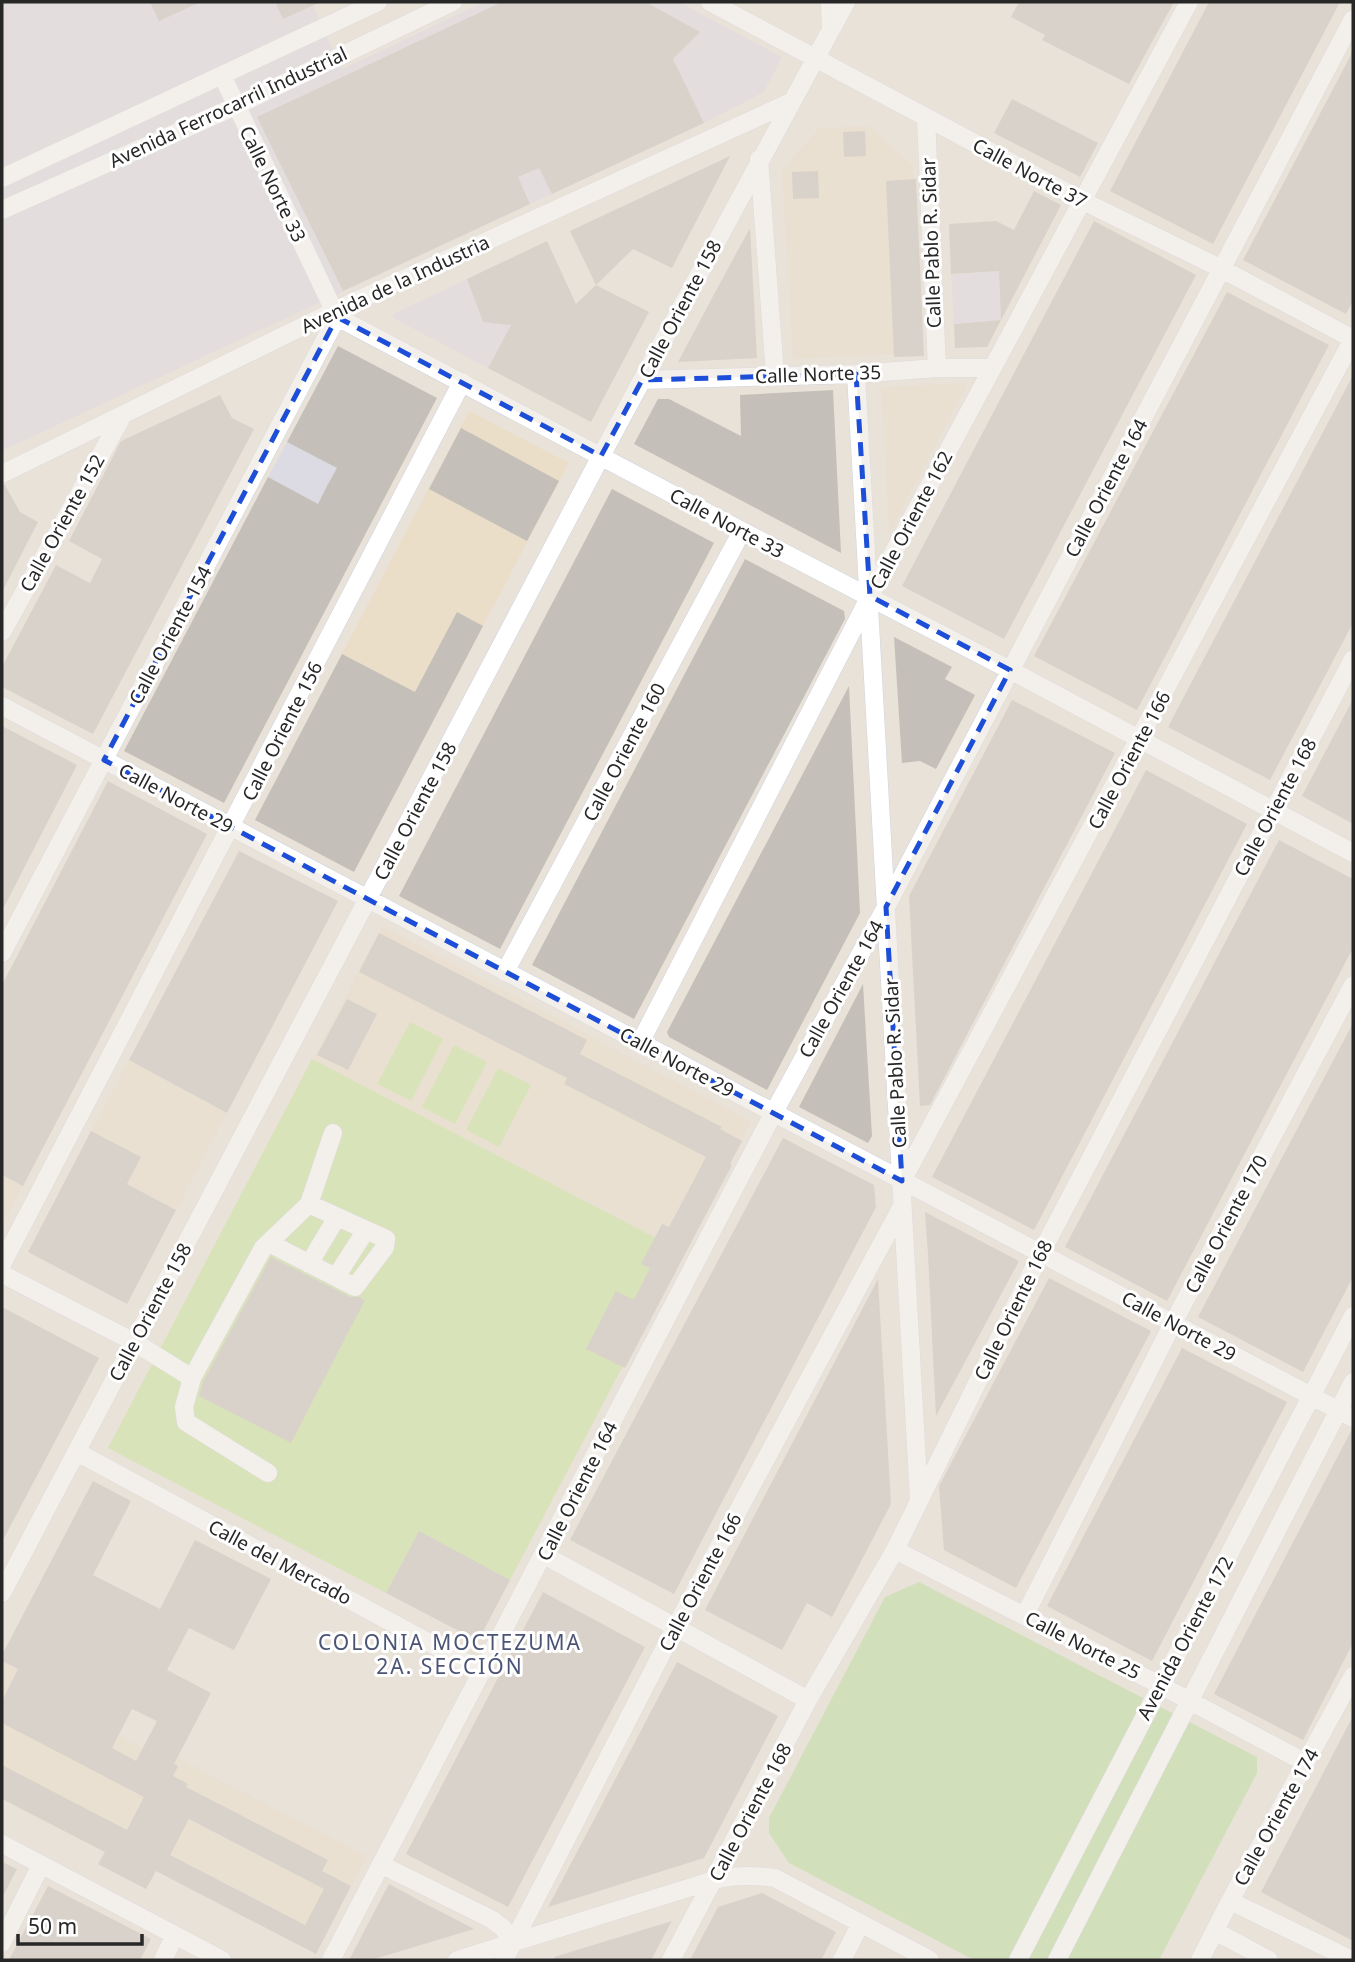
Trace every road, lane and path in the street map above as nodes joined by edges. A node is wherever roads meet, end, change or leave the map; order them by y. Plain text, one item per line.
1 (377, 2) edge
2 (453, 2) edge
3 (710, 2) edge
4 (830, 2) edge
5 (846, 2) edge
6 (1189, 2) edge
7 (1353, 19) edge
8 (831, 30) junction
9 (814, 57) junction
10 (222, 75) junction
11 (791, 102) junction
12 (236, 106) junction
13 (926, 118) junction
14 (759, 159) junction
15 (6, 176) edge
16 (24, 200) junction
17 (1083, 201) junction
18 (2, 210) edge
19 (1222, 269) junction
20 (336, 314) junction
21 (1353, 339) edge
22 (937, 368) junction
23 (993, 368) junction
24 (856, 374) junction
25 (775, 375) junction
26 (642, 380) junction
27 (462, 382) junction
28 (123, 415) junction
29 (601, 456) junction
30 (2, 474) edge
31 (742, 531) junction
32 (870, 596) junction
33 (2, 632) edge
34 (1353, 659) edge
35 (1010, 670) junction
36 (2, 706) edge
37 (1140, 741) junction
38 (104, 760) junction
39 (1272, 811) junction
40 (232, 828) junction
41 (1353, 853) edge
42 (369, 899) junction
43 (886, 907) junction
44 (2, 953) edge
45 (505, 972) junction
46 (1353, 985) edge
47 (640, 1042) junction
48 (774, 1114) junction
49 (333, 1133) dead end
50 (902, 1181) junction
51 (309, 1204) junction
52 (902, 1206) junction
53 (337, 1217) junction
54 (366, 1230) junction
55 (269, 1243) junction
56 (1041, 1253) junction
57 (2, 1264) edge
58 (309, 1264) junction
59 (2, 1274) edge
60 (335, 1277) junction
61 (1353, 1316) edge
62 (1173, 1323) junction
63 (134, 1342) junction
64 (192, 1378) junction
65 (1353, 1382) edge
66 (1311, 1396) junction
67 (1346, 1414) edge
68 (77, 1452) junction
69 (268, 1473) dead end
70 (919, 1501) junction
71 (895, 1550) junction
72 (544, 1555) junction
73 (2, 1593) edge
74 (1025, 1615) junction
75 (675, 1628) junction
76 (483, 1672) junction
77 (1353, 1676) edge
78 (1160, 1685) junction
79 (808, 1700) junction
80 (1189, 1701) junction
81 (1306, 1763) junction
82 (2, 1844) edge
83 (41, 1865) junction
84 (382, 1865) junction
85 (714, 1880) junction
86 (1230, 1901) junction
87 (861, 1923) junction
88 (1215, 1931) junction
89 (176, 1935) junction
90 (2, 1943) edge
91 (513, 1943) junction
92 (163, 1960) edge
93 (222, 1960) edge
94 (331, 1960) edge
95 (457, 1960) edge
96 (504, 1960) edge
97 (671, 1960) edge
98 (842, 1960) edge
99 (930, 1960) edge
100 (1018, 1960) edge
101 (1057, 1960) edge
102 (1200, 1960) edge
103 (1269, 1960) edge
104 (1352, 1960) edge

1 - 10 street, Avenida Ferrocarril Industrial
2 - 12 street, Avenida Ferrocarril Industrial
3 - 9 street, Calle Norte 37
4 - 8 street
5 - 8 street, Calle Oriente 158
6 - 17 street, Calle Oriente 162
7 - 19 street, Calle Oriente 164
8 - 9 street, Calle Oriente 158
9 - 11 street, Calle Oriente 158
9 - 13 street, Calle Norte 37
10 - 12 street, Calle Norte 33
10 - 15 street, Avenida Ferrocarril Industrial
11 - 14 street, Calle Oriente 158
11 - 20 street, Avenida de la Industria
12 - 16 street, Avenida Ferrocarril Industrial
12 - 20 street, Calle Norte 33
13 - 17 street, Calle Norte 37
13 - 22 street, Calle Pablo R. Sidar
14 - 25 street
14 - 26 street, Calle Oriente 158
15 - 16 street
16 - 18 street, Avenida Ferrocarril Industrial
17 - 19 street, Calle Norte 37
17 - 23 street, Calle Oriente 162
19 - 21 street, Calle Norte 37
19 - 35 street, Calle Oriente 164
20 - 27 street, Calle Norte 33
20 - 28 street, Avenida de la Industria
20 - 38 street, Calle Oriente 154
21 - 37 street, Calle Oriente 166
22 - 23 street, Calle Norte 35
22 - 24 street, Calle Norte 35
23 - 32 street, Calle Oriente 162
24 - 25 street, Calle Norte 35
24 - 32 street, Calle Pablo R. Sidar
25 - 26 street, Calle Norte 35
26 - 29 street, Calle Oriente 158
27 - 29 street, Calle Norte 33
27 - 40 street, Calle Oriente 156
28 - 30 street, Avenida de la Industria
28 - 33 street, Calle Oriente 152
29 - 31 street, Calle Norte 33
29 - 42 street, Calle Oriente 158
31 - 32 street, Calle Norte 33
31 - 45 street, Calle Oriente 160
32 - 35 street, Calle Norte 33
32 - 43 street, Calle Pablo R. Sidar
32 - 47 street, Calle Oriente 162
34 - 39 street, Calle Oriente 168
35 - 37 street, Calle Norte 33
35 - 43 street, Calle Oriente 164
36 - 38 street, Calle Norte 29
37 - 39 street, Calle Norte 33
37 - 50 street, Calle Oriente 166
38 - 40 street, Calle Norte 29
38 - 44 street, Calle Oriente 154
39 - 41 street, Calle Norte 33
39 - 56 street, Calle Oriente 168
40 - 42 street, Calle Norte 29
40 - 57 street, Calle Oriente 156
42 - 45 street, Calle Norte 29
42 - 63 street, Calle Oriente 158
43 - 48 street, Calle Oriente 164
43 - 50 street, Calle Pablo R. Sidar
45 - 47 street, Calle Norte 29
46 - 62 street, Calle Oriente 170
47 - 48 street, Calle Norte 29
48 - 50 street, Calle Norte 29
48 - 72 street, Calle Oriente 164
49 - 51 street
50 - 52 street, Calle Pablo R. Sidar
50 - 56 street, Calle Norte 29
51 - 53 street
51 - 55 street
52 - 70 street, Calle Pablo R. Sidar
52 - 75 street, Calle Oriente 166
53 - 54 street
53 - 58 street
54 - 60 street
54 - 60 street
55 - 58 street
55 - 64 street
56 - 62 street, Calle Norte 29
56 - 70 street, Calle Oriente 168
58 - 60 street
59 - 63 street
61 - 66 street, Avenida Oriente 172
62 - 66 street, Calle Norte 29
62 - 74 street, Calle Oriente 170
63 - 64 street
63 - 68 street, Calle Oriente 158
64 - 69 street
65 - 67 street, Avenida Oriente 172
66 - 67 street, Calle Norte 29
66 - 78 street, Avenida Oriente 172
67 - 80 street, Avenida Oriente 172
68 - 73 street, Calle Oriente 158
68 - 76 street, Calle del Mercado
70 - 71 street, Calle Oriente 168
71 - 74 street, Calle Norte 25
71 - 79 street, Calle Oriente 168
72 - 75 street
72 - 76 street, Calle Oriente 164
74 - 78 street, Calle Norte 25
75 - 79 street
75 - 91 street, Calle Oriente 166
76 - 84 street, Calle Oriente 164
77 - 81 street, Calle Oriente 174
78 - 80 street, Calle Norte 25
78 - 100 street, Avenida Oriente 172
79 - 85 street, Calle Oriente 168
80 - 81 street, Calle Norte 25
80 - 101 street, Avenida Oriente 172
81 - 86 street, Calle Oriente 174
82 - 83 street
83 - 89 street
83 - 90 street
84 - 91 street
84 - 94 street, Calle Oriente 164
85 - 87 street
85 - 91 street
85 - 97 street, Calle Oriente 168
86 - 88 street, Calle Oriente 174
86 - 104 street
87 - 98 street
87 - 99 street
88 - 102 street, Calle Oriente 174
88 - 103 street
89 - 92 street
89 - 93 street
91 - 95 street
91 - 96 street, Calle Oriente 166

